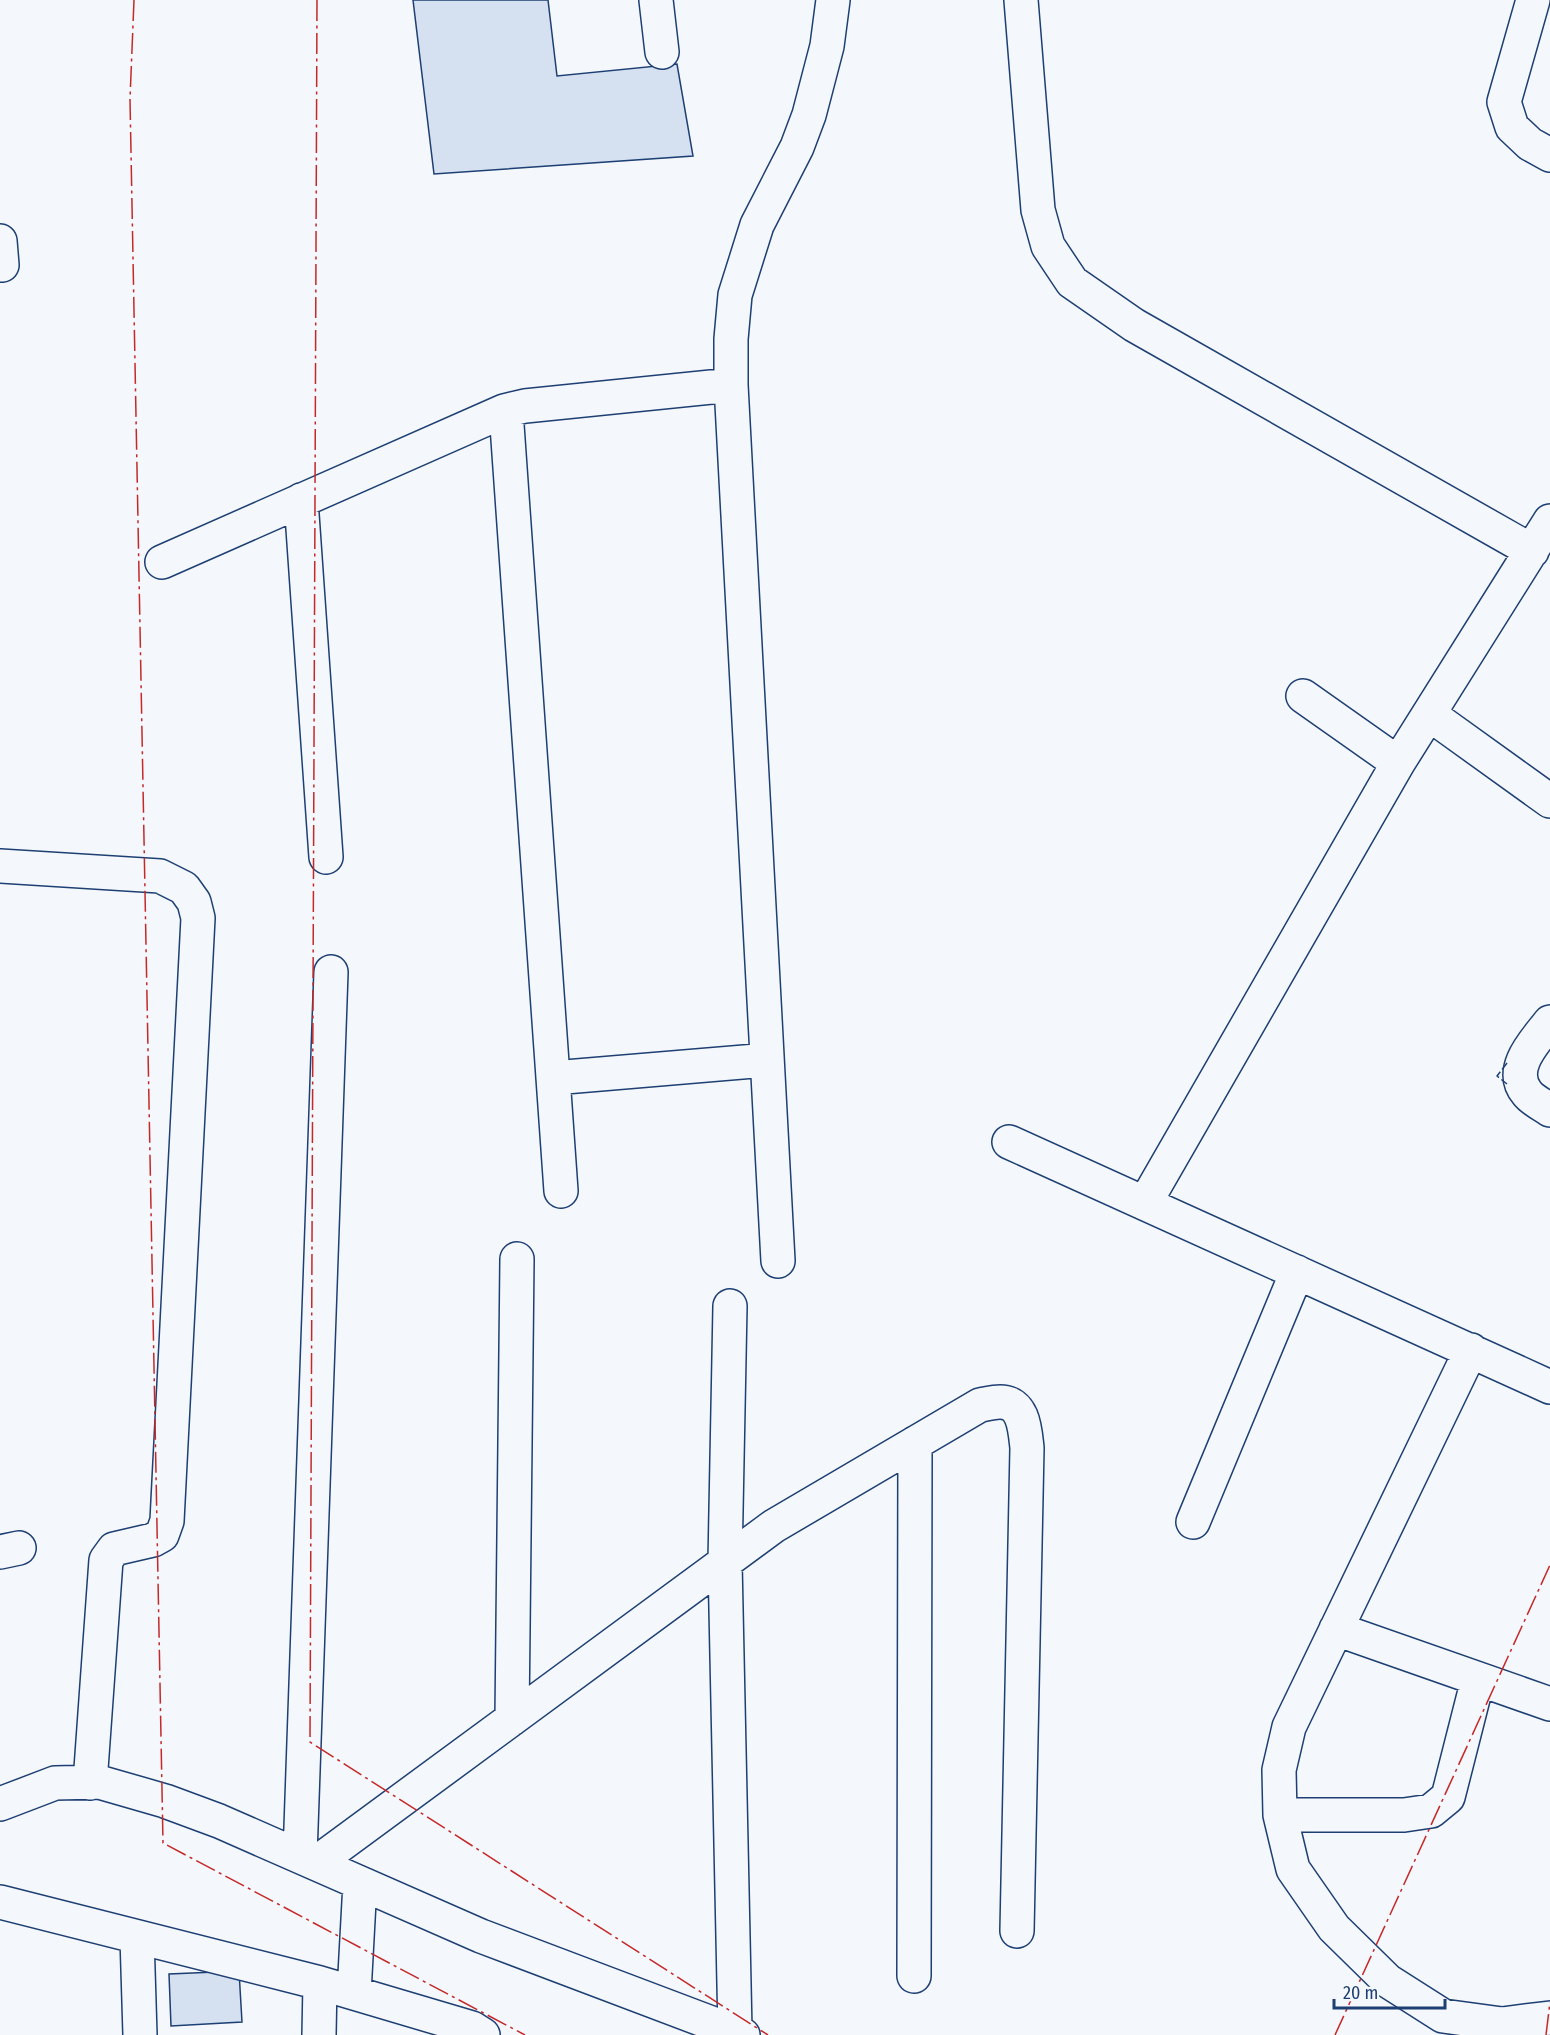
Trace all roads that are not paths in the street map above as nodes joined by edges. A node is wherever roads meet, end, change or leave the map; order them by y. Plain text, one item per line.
1 (656, 0) edge
2 (832, 0) edge
3 (1021, 0) edge
4 (1533, 0) edge
5 (662, 52) dead end
6 (1550, 156) edge
7 (730, 385) junction
8 (506, 411) junction
9 (301, 500) junction
10 (1550, 521) edge
11 (1532, 551) junction
12 (162, 562) dead end
13 (1303, 696) dead end
14 (1429, 714) junction
15 (1398, 763) junction
16 (1550, 801) edge
17 (326, 857) dead end
18 (0, 866) edge
19 (331, 972) dead end
20 (1550, 1022) edge
21 (767, 1060) junction
22 (553, 1078) junction
23 (1550, 1110) edge
24 (1009, 1142) dead end
25 (561, 1191) dead end
26 (1145, 1203) junction
27 (517, 1259) dead end
28 (778, 1261) dead end
29 (1297, 1272) junction
30 (730, 1306) dead end
31 (1471, 1350) junction
32 (1550, 1387) edge
33 (915, 1443) junction
34 (1193, 1522) dead end
35 (725, 1562) junction
36 (1336, 1629) junction
37 (1478, 1679) junction
38 (1550, 1704) edge
39 (512, 1719) junction
40 (90, 1783) junction
41 (0, 1804) edge
42 (1280, 1815) junction
43 (308, 1859) junction
44 (360, 1883) junction
45 (0, 1902) edge
46 (1017, 1931) dead end
47 (136, 1937) junction
48 (914, 1976) dead end
49 (320, 1983) junction
50 (354, 1993) junction
51 (1550, 2018) edge
52 (739, 2033) edge
53 (140, 2035) edge
54 (319, 2035) edge
55 (483, 2035) edge

1 - 5 street
2 - 7 street
3 - 11 street
4 - 6 street
7 - 8 street
7 - 21 street
8 - 9 street
8 - 22 street
9 - 12 street
9 - 17 street
10 - 11 street
11 - 14 street
13 - 15 street
14 - 15 street
14 - 16 street
15 - 26 street
18 - 40 street
19 - 43 street
20 - 23 street
21 - 22 street
21 - 28 street
22 - 25 street
24 - 26 street
26 - 29 street
27 - 39 street
29 - 31 street
29 - 34 street
30 - 35 street
31 - 32 street
31 - 36 street
33 - 35 street
33 - 46 street
33 - 48 street
35 - 39 street
35 - 52 street
36 - 37 street
36 - 42 street
37 - 38 street
37 - 42 street
39 - 43 street
40 - 41 street
40 - 43 street
42 - 51 street
43 - 44 street
44 - 50 street
44 - 52 street
45 - 47 street
47 - 49 street
47 - 53 street
49 - 50 street
49 - 54 street
50 - 55 street

